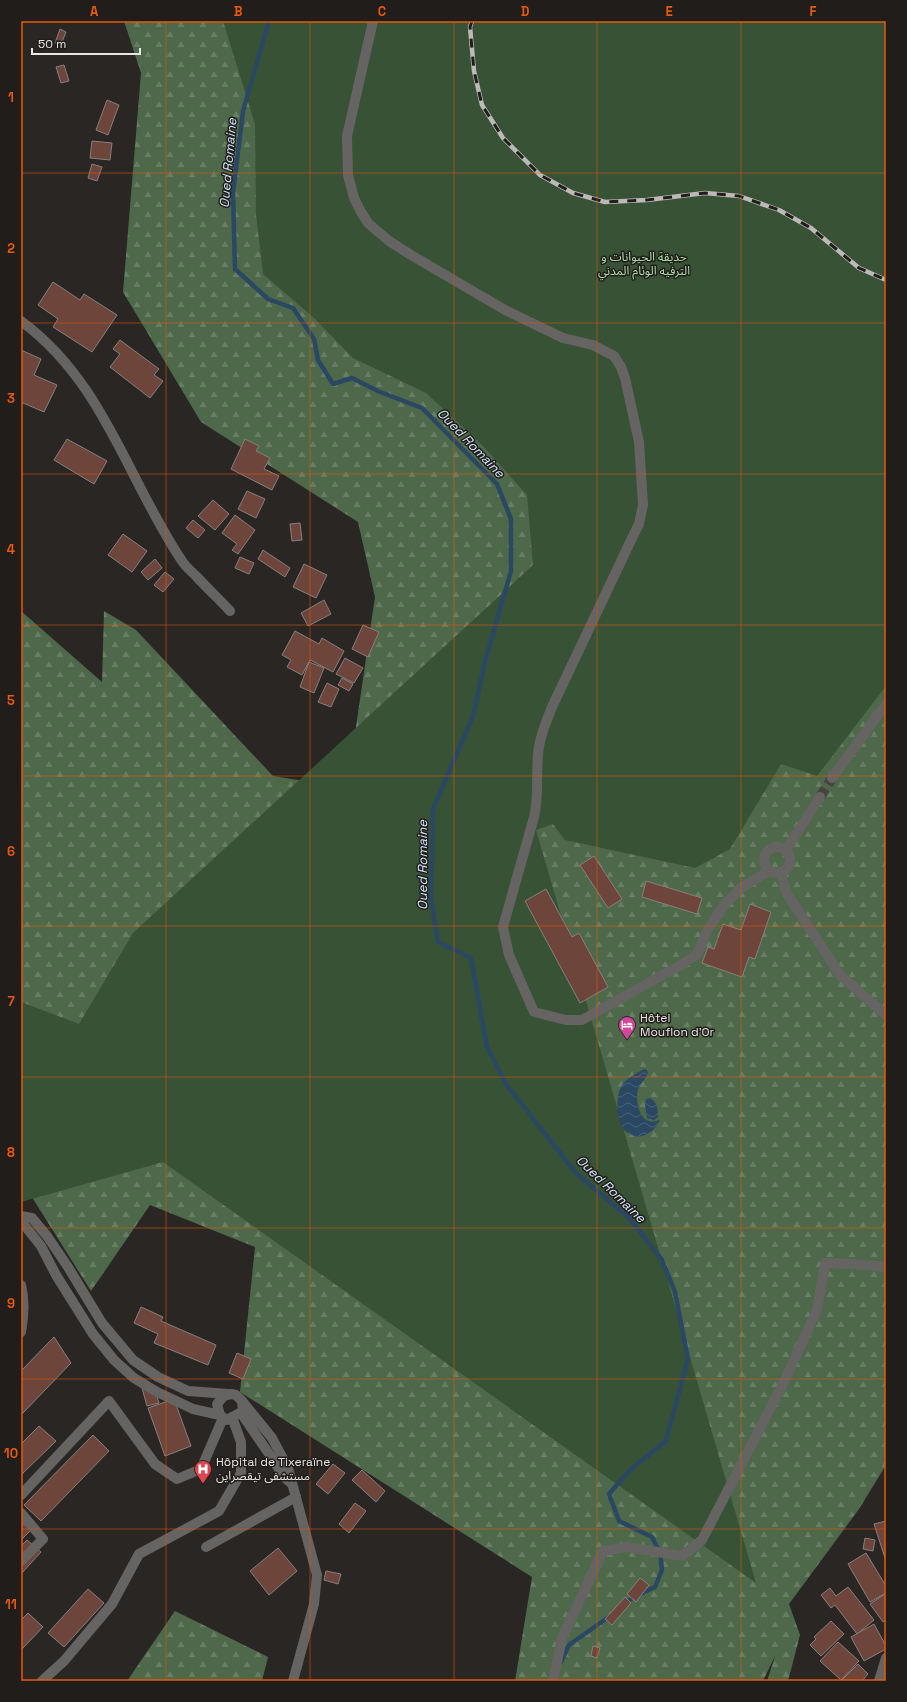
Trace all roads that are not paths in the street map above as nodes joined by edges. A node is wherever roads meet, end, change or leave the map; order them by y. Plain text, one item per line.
1 (374, 21) edge
2 (21, 321) edge
3 (230, 611) dead end
4 (886, 704) edge
5 (832, 778) tunnel mouth
6 (820, 797) tunnel mouth
7 (786, 850) junction
8 (769, 871) junction
9 (782, 872) junction
10 (886, 1015) edge
11 (21, 1216) edge
12 (21, 1221) edge
13 (886, 1267) edge
14 (21, 1285) edge
15 (21, 1332) edge
16 (228, 1394) junction
17 (242, 1401) junction
18 (229, 1416) junction
19 (292, 1484) junction
20 (21, 1495) edge
21 (296, 1497) junction
22 (21, 1513) edge
23 (206, 1547) dead end
24 (21, 1561) edge
25 (886, 1658) edge
26 (42, 1681) edge
27 (293, 1681) edge
28 (553, 1681) edge
29 (879, 1681) edge

1 - 8 street
2 - 3 street
4 - 5 street
6 - 7 street
7 - 8 street
7 - 9 street
8 - 9 street
9 - 10 street
11 - 16 street
12 - 18 street
13 - 28 street
14 - 15 street
16 - 17 street
16 - 18 street
17 - 18 street
17 - 19 street
18 - 19 street
18 - 20 street
18 - 26 street
19 - 21 street
21 - 23 street
21 - 27 street
22 - 24 street
25 - 29 street

